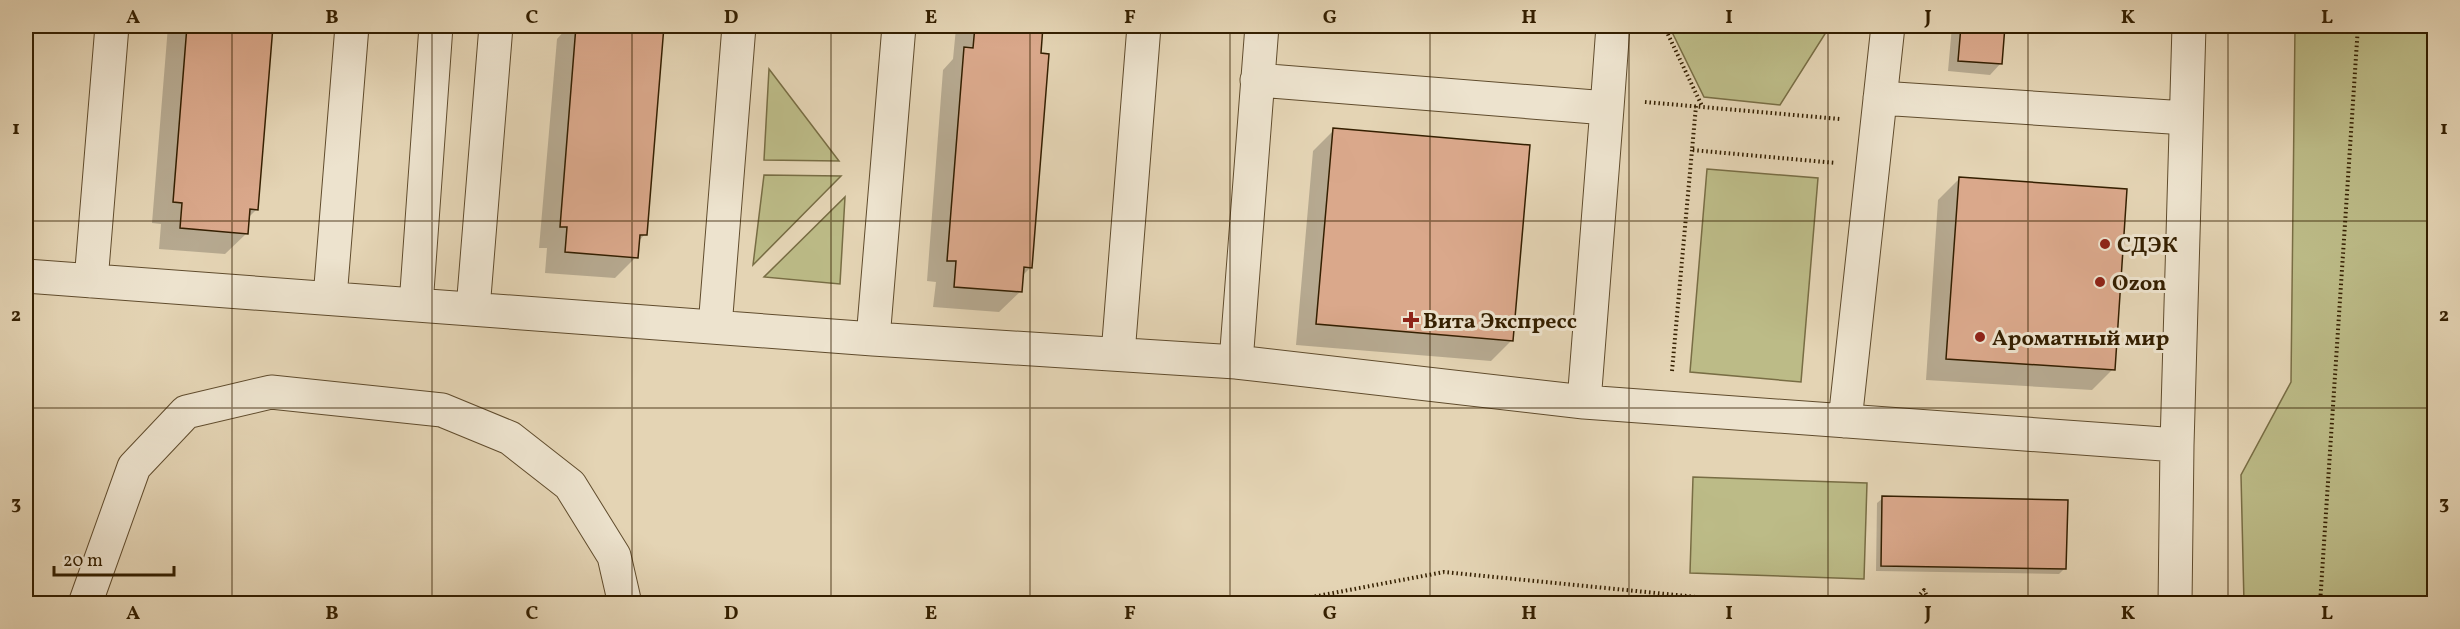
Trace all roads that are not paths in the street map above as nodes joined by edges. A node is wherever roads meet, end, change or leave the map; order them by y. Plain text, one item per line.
1 (112, 26) edge
2 (352, 26) edge
3 (436, 26) edge
4 (496, 26) edge
5 (739, 26) edge
6 (899, 26) edge
7 (1144, 26) edge
8 (1262, 26) edge
9 (1613, 26) edge
10 (1888, 26) edge
11 (2189, 26) edge
12 (1257, 80) junction
13 (1607, 103) junction
14 (1879, 111) junction
15 (2186, 118) junction
16 (26, 276) edge
17 (91, 281) junction
18 (330, 298) junction
19 (416, 305) junction
20 (473, 309) junction
21 (715, 327) junction
22 (873, 339) junction
23 (1118, 354) junction
24 (1236, 362) junction
25 (1584, 402) junction
26 (1845, 421) junction
27 (2176, 445) junction
28 (85, 603) edge
29 (625, 603) edge
30 (2175, 603) edge

1 - 17 lane
2 - 18 lane
3 - 19 lane
4 - 20 lane
5 - 21 lane
6 - 22 lane
7 - 23 lane
8 - 12 lane
9 - 13 lane
10 - 14 lane
11 - 15 lane
12 - 13 lane
12 - 24 lane
13 - 25 lane
14 - 15 lane
14 - 26 lane
15 - 27 lane
16 - 17 lane
17 - 18 lane
18 - 19 lane
19 - 20 lane
20 - 21 lane
21 - 22 lane
22 - 23 lane
23 - 24 lane
24 - 25 lane
25 - 26 lane
26 - 27 lane
27 - 30 lane
28 - 29 lane

